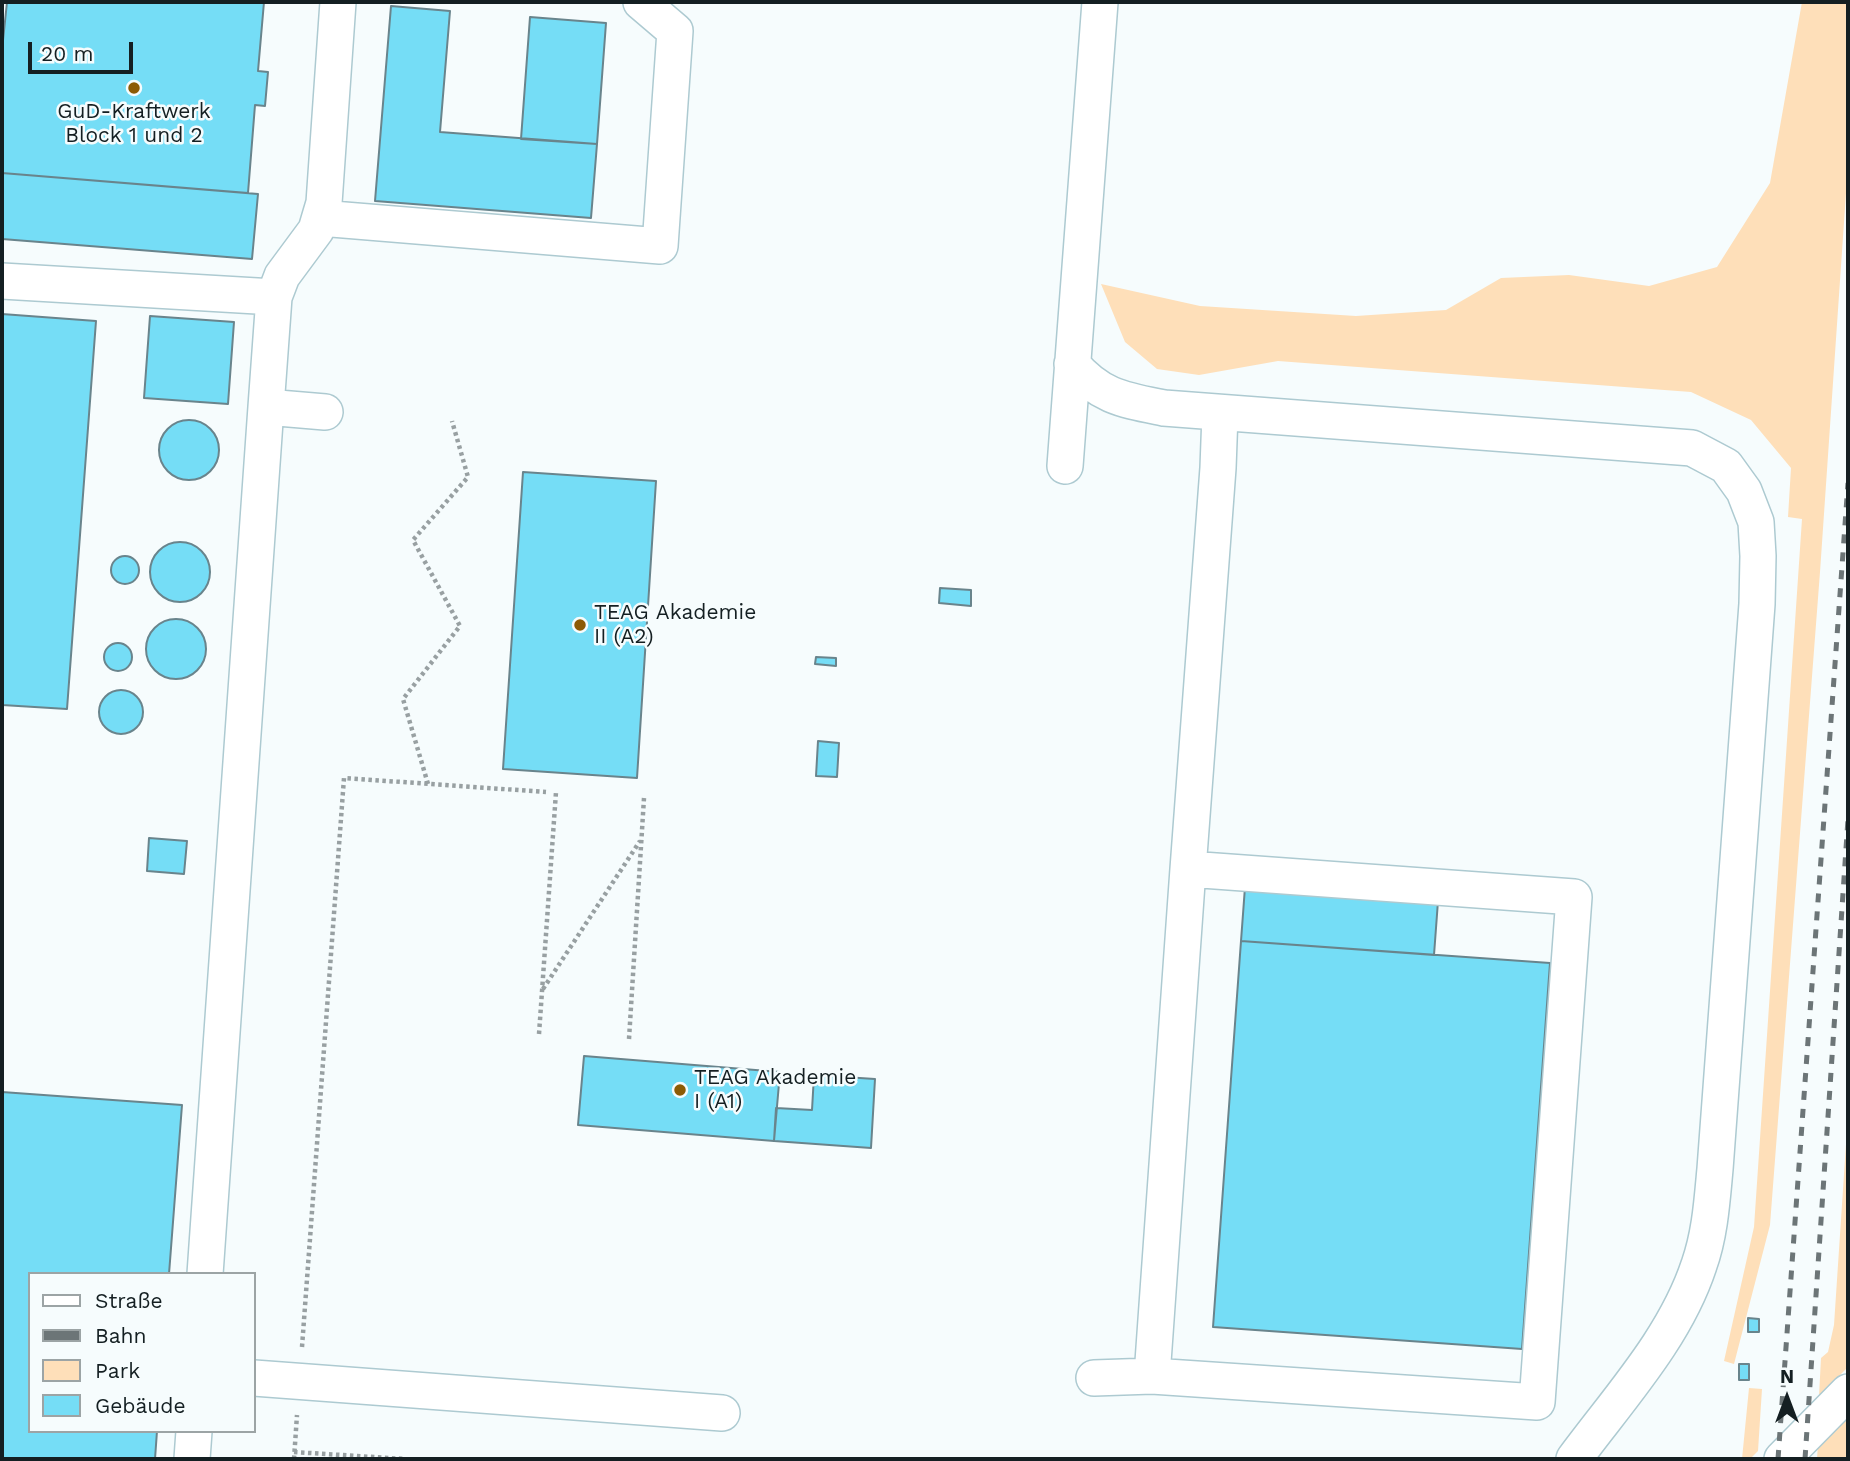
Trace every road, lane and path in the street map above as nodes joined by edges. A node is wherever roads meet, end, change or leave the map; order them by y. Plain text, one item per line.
1 (338, 2) edge
2 (641, 2) edge
3 (1100, 2) edge
4 (320, 218) junction
5 (2, 281) edge
6 (274, 297) junction
7 (1072, 364) junction
8 (266, 407) junction
9 (325, 412) dead end
10 (1220, 414) junction
11 (452, 421) dead end
12 (1065, 466) dead end
13 (428, 784) junction
14 (546, 792) dead end
15 (556, 792) dead end
16 (644, 798) dead end
17 (642, 838) junction
18 (1188, 869) junction
19 (542, 989) junction
20 (539, 1034) dead end
21 (629, 1039) dead end
22 (205, 1272) edge
23 (301, 1355) dead end
24 (1152, 1376) junction
25 (256, 1378) edge
26 (1094, 1378) dead end
27 (1848, 1392) edge
28 (297, 1410) dead end
29 (722, 1413) dead end
30 (194, 1433) edge
31 (294, 1451) junction
32 (192, 1459) edge
33 (294, 1459) edge
34 (405, 1459) edge
35 (1574, 1459) edge
36 (1782, 1459) edge

1 - 4 street
2 - 4 street
3 - 7 street
4 - 6 street
5 - 6 street
6 - 8 street
7 - 10 street
7 - 12 street
8 - 9 street
8 - 22 street
10 - 18 street
10 - 35 street
11 - 13 path
13 - 14 path
13 - 23 path
15 - 19 path
16 - 17 path
17 - 19 path
17 - 21 path
18 - 24 street
18 - 24 street
19 - 20 path
24 - 26 street
25 - 29 street
27 - 36 street
28 - 31 path
30 - 32 street
31 - 33 path
31 - 34 path

